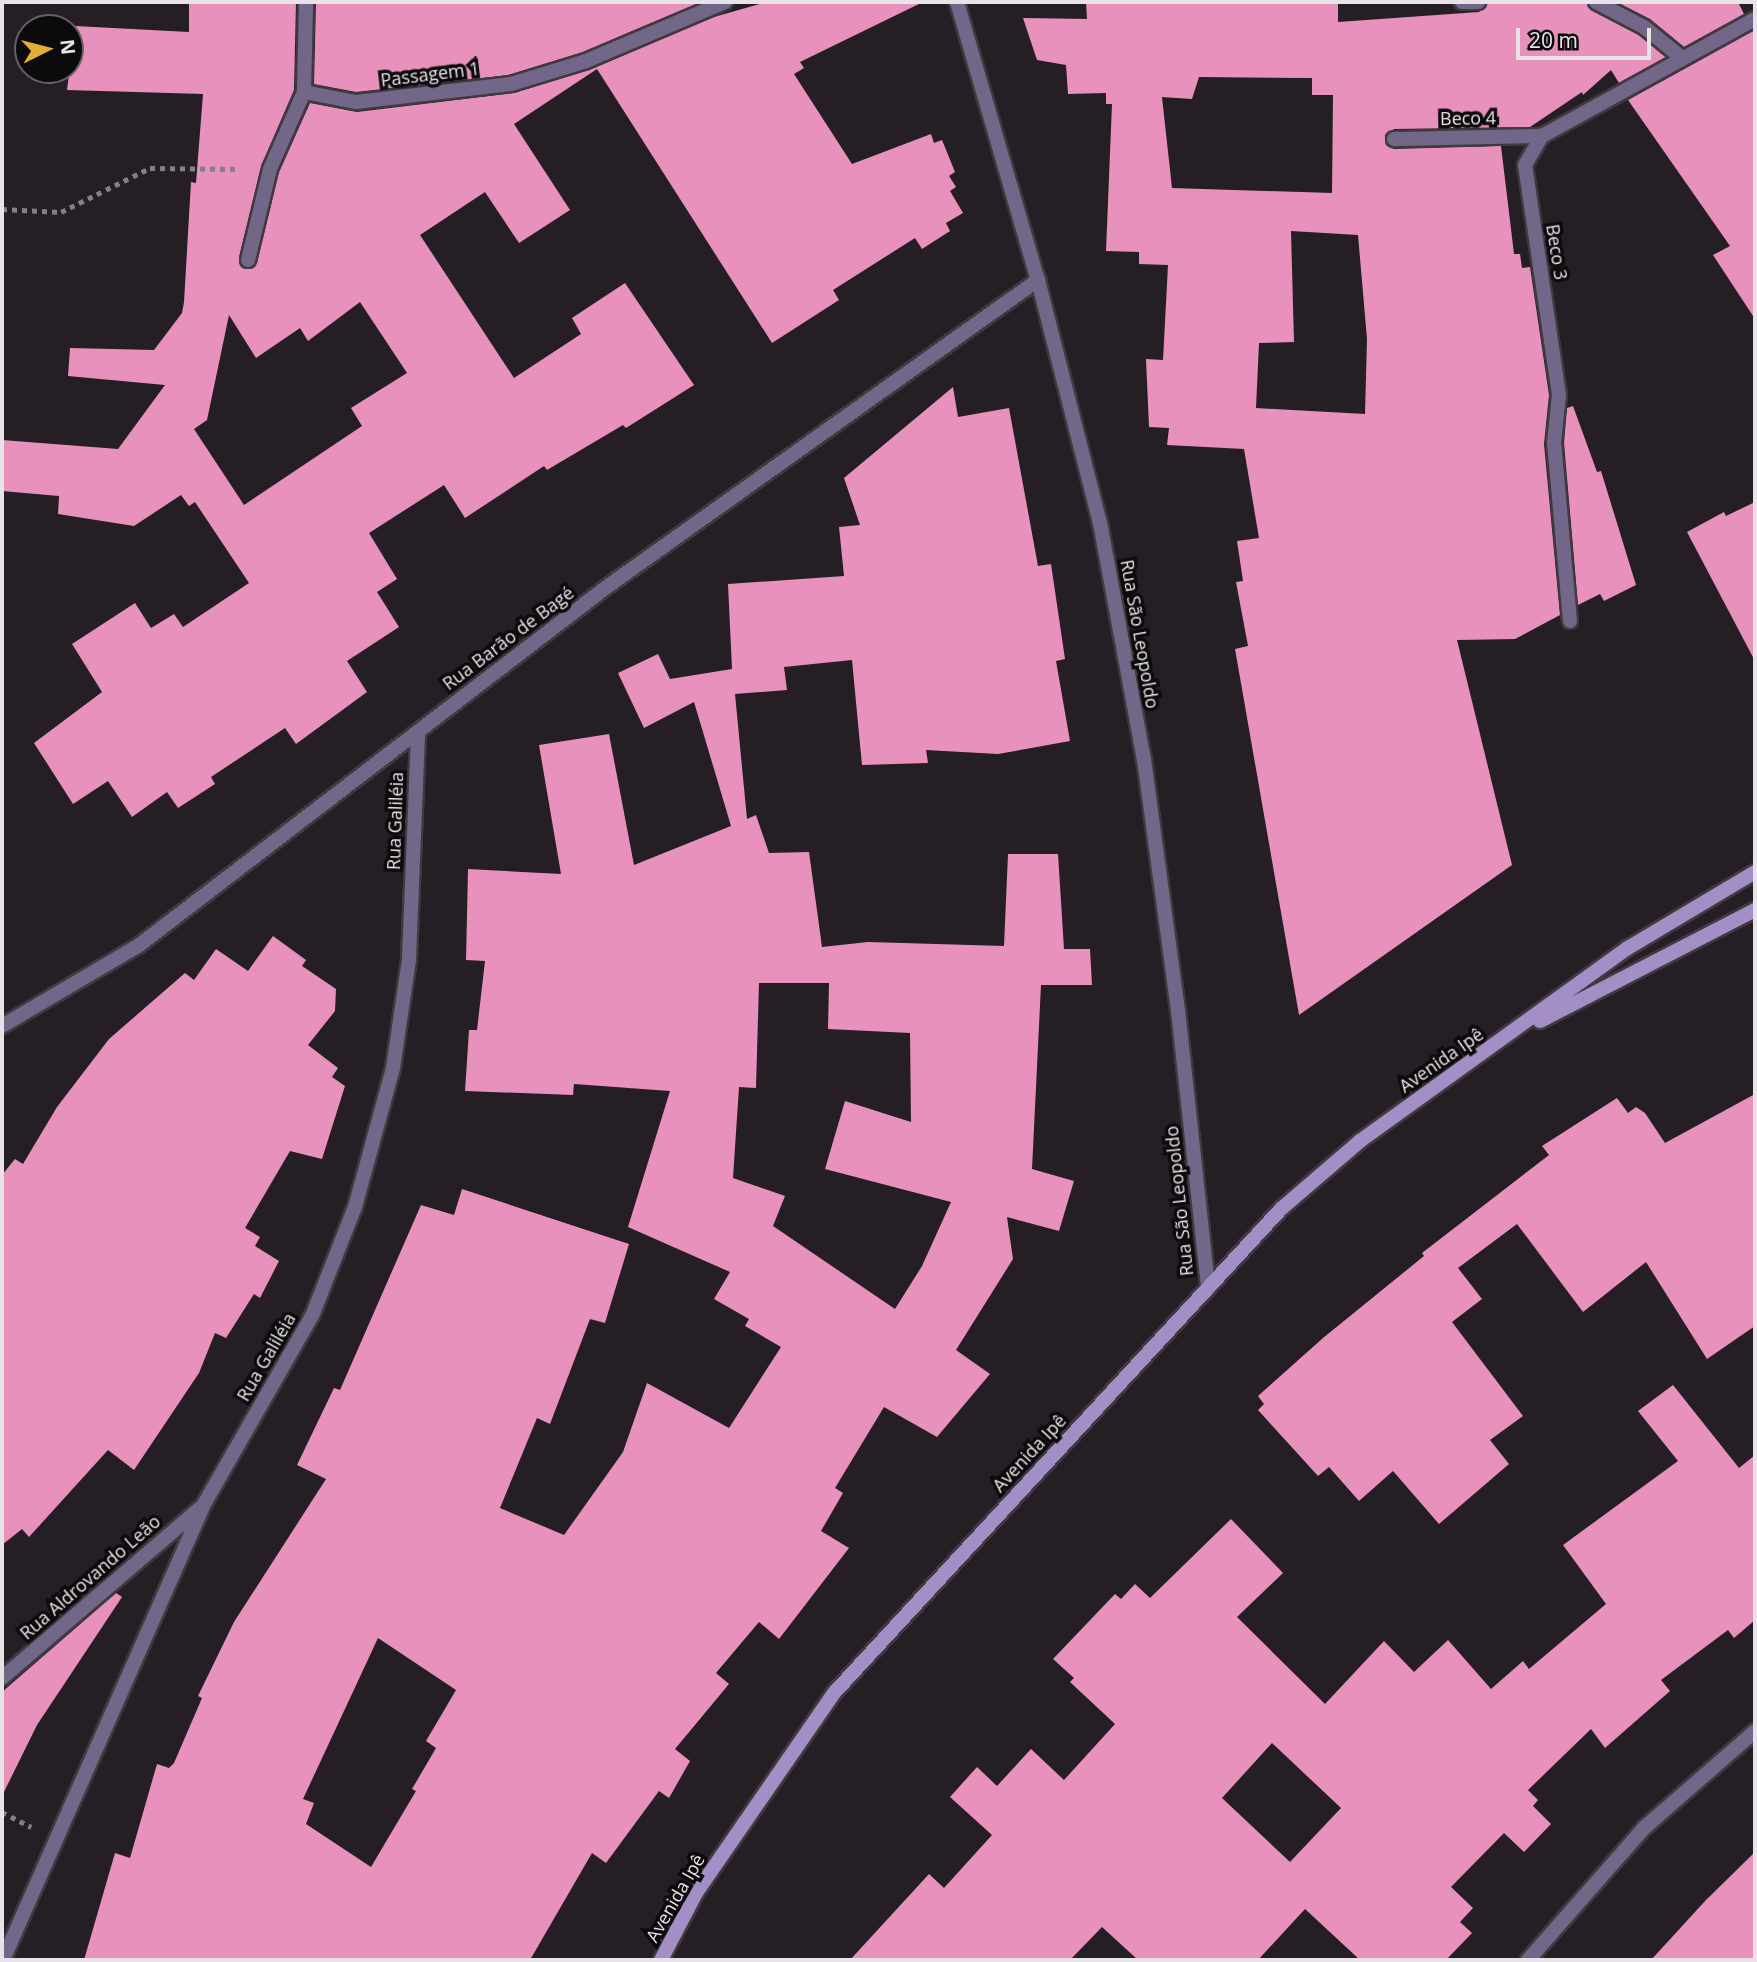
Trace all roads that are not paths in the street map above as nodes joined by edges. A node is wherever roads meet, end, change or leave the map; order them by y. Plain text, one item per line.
1 (306, 2) edge
2 (725, 2) edge
3 (957, 2) edge
4 (1462, 2) edge
5 (1478, 2) edge
6 (1597, 2) edge
7 (1755, 19) edge
8 (1682, 58) junction
9 (304, 92) junction
10 (1542, 136) junction
11 (1394, 139) dead end
12 (248, 260) dead end
13 (1038, 280) junction
14 (1570, 621) dead end
15 (418, 732) junction
16 (1755, 872) edge
17 (1755, 910) edge
18 (2, 1026) edge
19 (1502, 1041) junction
20 (1208, 1288) junction
21 (203, 1506) junction
22 (2, 1678) edge
23 (1755, 1731) edge
24 (4, 1960) edge
25 (661, 1960) edge
26 (1528, 1960) edge

1 - 9 street
2 - 9 street, Passagem 1
3 - 13 street, Rua São Leopoldo
4 - 5 street
6 - 8 street
7 - 8 street
8 - 10 street
9 - 12 street
10 - 11 street, Beco 4
10 - 14 street, Beco 3
13 - 15 street, Rua Barão de Bagé
13 - 20 street, Rua São Leopoldo
15 - 18 street, Rua Barão de Bagé
15 - 21 street, Rua Galiléia
16 - 19 main road, Avenida Ipê
17 - 19 main road, Avenida Ipê
19 - 20 main road, Avenida Ipê
20 - 25 main road, Avenida Ipê
21 - 22 street, Rua Aldrovando Leão
21 - 24 street, Rua Galiléia
23 - 26 street

